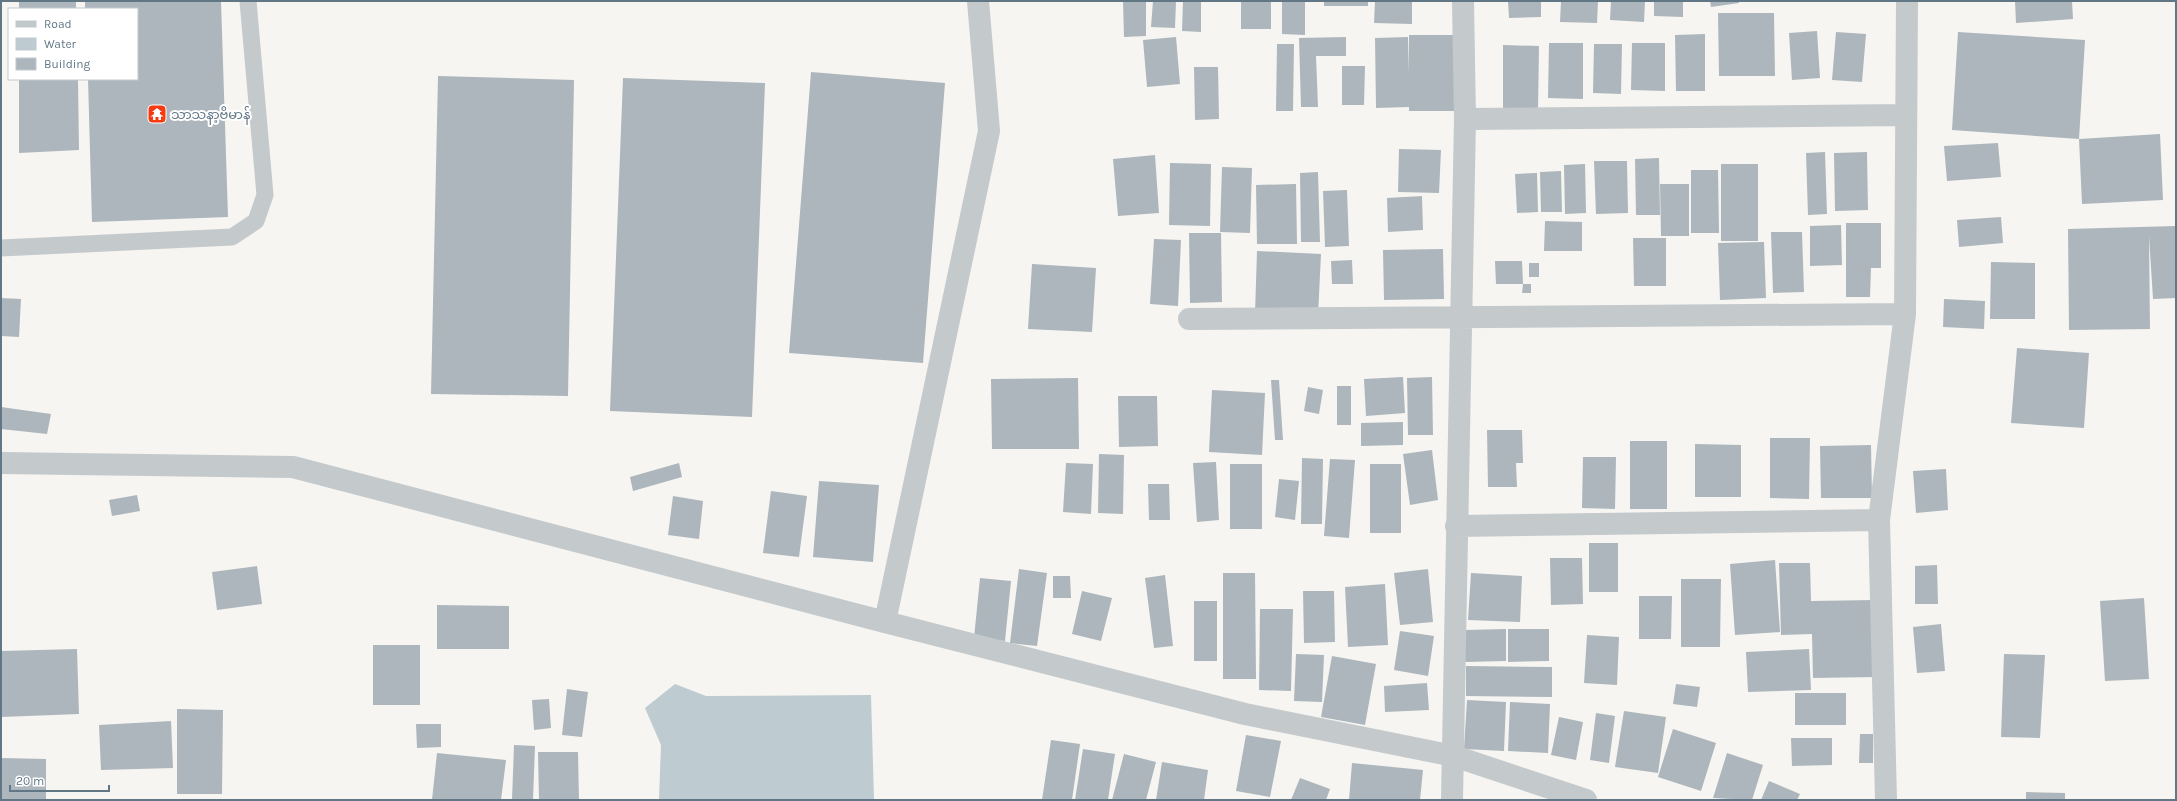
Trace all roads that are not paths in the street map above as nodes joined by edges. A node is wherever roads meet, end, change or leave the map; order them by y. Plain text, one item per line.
1 (248, 1) edge
2 (978, 1) edge
3 (1463, 1) edge
4 (1906, 1) edge
5 (1905, 115) junction
6 (1465, 119) junction
7 (1, 248) edge
8 (1905, 314) junction
9 (1461, 318) junction
10 (1189, 319) dead end
11 (1, 463) edge
12 (1879, 520) junction
13 (1456, 526) junction
14 (885, 622) junction
15 (1454, 756) junction
16 (1452, 800) edge
17 (1586, 800) edge
18 (1886, 800) edge

1 - 7 lane
2 - 14 street
3 - 6 street
4 - 5 street
5 - 6 street
5 - 8 street
6 - 9 street
8 - 9 street
8 - 12 street
9 - 10 street
9 - 13 street
11 - 14 street
12 - 13 street
12 - 18 street
13 - 15 street
14 - 15 street
15 - 16 street
15 - 17 street

